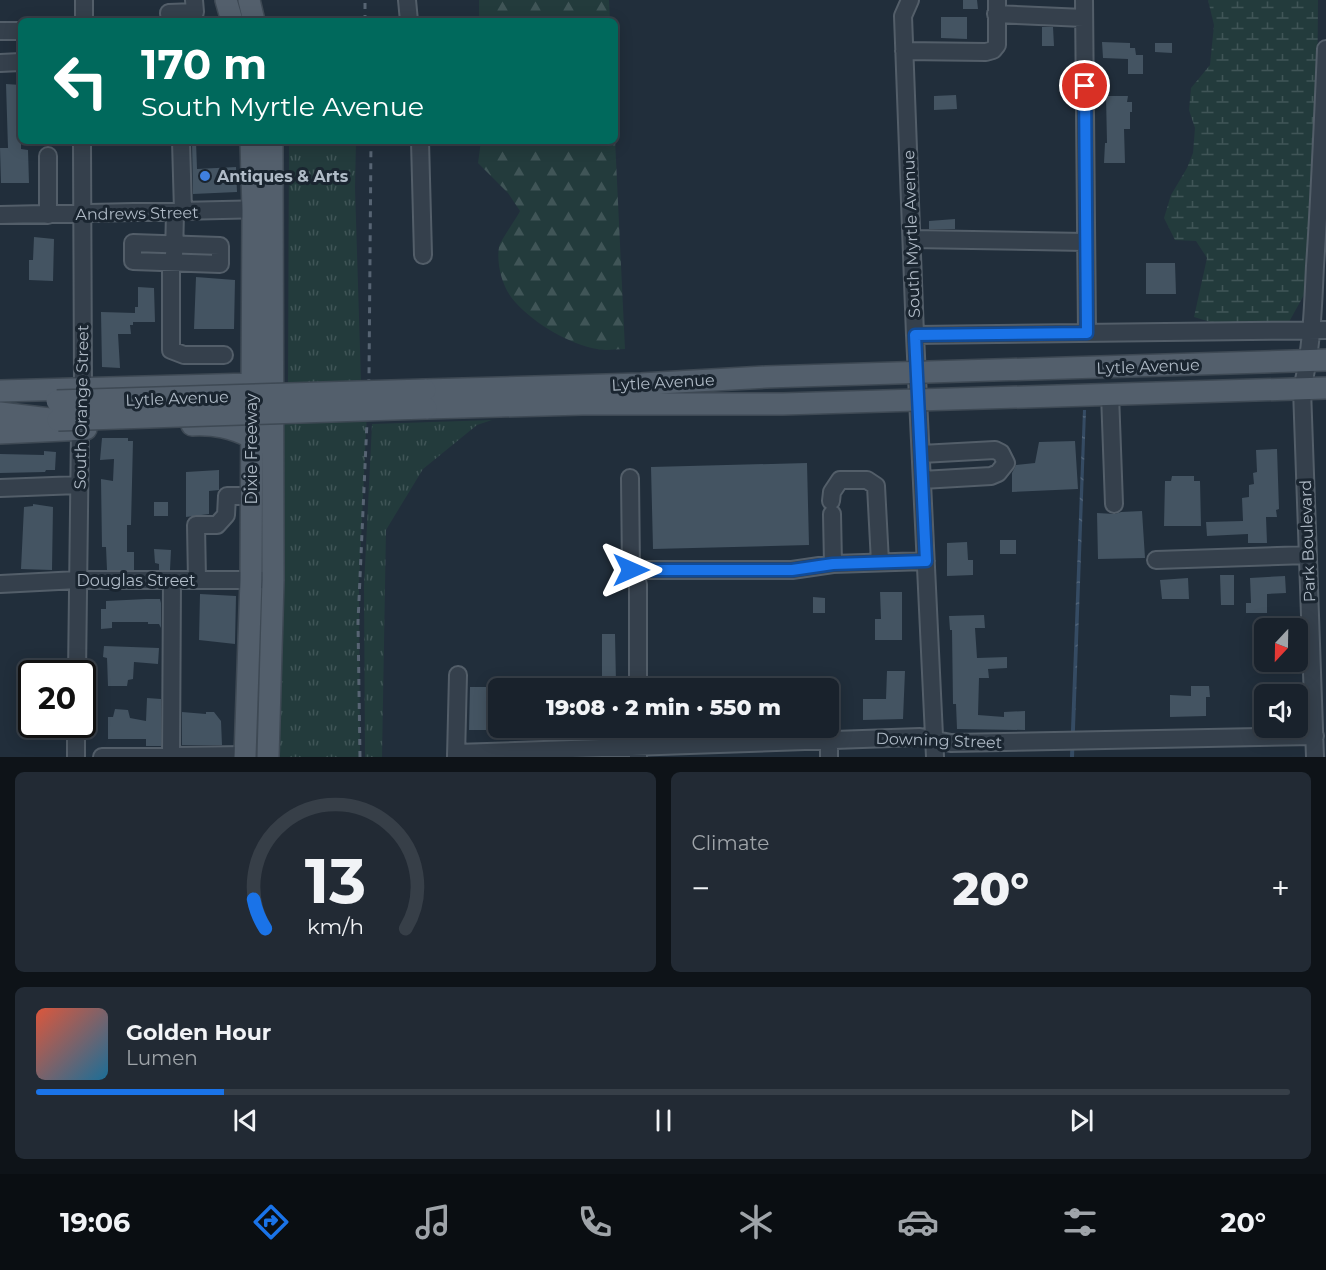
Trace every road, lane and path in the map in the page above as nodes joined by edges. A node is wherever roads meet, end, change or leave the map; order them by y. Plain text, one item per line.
1 (84, 0) edge
2 (194, 0) edge
3 (226, 0) edge
4 (249, 0) edge
5 (407, 0) edge
6 (910, 0) edge
7 (1084, 0) edge
8 (996, 7) edge
9 (903, 8) edge
10 (84, 18) edge
11 (170, 18) edge
12 (231, 18) edge
13 (253, 18) edge
14 (409, 18) edge
15 (1084, 18) junction
16 (0, 31) edge
17 (18, 31) edge
18 (1326, 49) edge
19 (904, 51) junction
20 (0, 63) edge
21 (18, 63) edge
22 (82, 144) edge
23 (181, 144) edge
24 (252, 144) edge
25 (272, 144) edge
26 (420, 144) edge
27 (48, 156) dead end
28 (263, 209) junction
29 (175, 212) junction
30 (48, 214) junction
31 (81, 214) junction
32 (0, 215) edge
33 (912, 239) junction
34 (1086, 242) junction
35 (170, 244) junction
36 (423, 255) dead end
37 (171, 262) junction
38 (1319, 329) edge
39 (1087, 333) junction
40 (915, 335) junction
41 (224, 355) dead end
42 (1317, 361) edge
43 (917, 373) junction
44 (252, 384) junction
45 (1326, 388) edge
46 (83, 389) junction
47 (1302, 389) junction
48 (0, 391) edge
49 (1110, 394) junction
50 (273, 395) junction
51 (425, 399) junction
52 (918, 400) junction
53 (0, 412) edge
54 (252, 414) junction
55 (215, 424) junction
56 (80, 430) junction
57 (0, 433) edge
58 (251, 437) junction
59 (921, 454) junction
60 (630, 478) dead end
61 (922, 480) junction
62 (79, 485) junction
63 (0, 488) edge
64 (251, 496) junction
65 (1114, 504) dead end
66 (1308, 555) junction
67 (1156, 560) dead end
68 (926, 561) junction
69 (880, 562) junction
70 (833, 564) junction
71 (251, 579) junction
72 (78, 580) junction
73 (172, 580) junction
74 (197, 580) junction
75 (273, 580) junction
76 (0, 584) edge
77 (638, 584) dead end
78 (77, 660) edge
79 (458, 675) dead end
80 (638, 678) edge
81 (1315, 736) junction
82 (76, 738) edge
83 (829, 740) junction
84 (935, 749) edge
85 (638, 751) edge
86 (456, 755) edge
87 (199, 756) edge
88 (245, 756) edge
89 (76, 757) edge
90 (102, 757) edge
91 (171, 757) edge
92 (268, 757) edge
93 (829, 757) edge
94 (1315, 757) edge

1 - 10 street
2 - 11 street
3 - 12 main road
4 - 13 main road
5 - 14 street
6 - 9 street, South Myrtle Avenue
7 - 15 street
8 - 15 street
8 - 19 street
9 - 19 street, South Myrtle Avenue
15 - 34 street
16 - 17 street
18 - 38 street, Park Boulevard
19 - 33 street, South Myrtle Avenue
20 - 21 street
22 - 31 street, South Orange Street
23 - 29 street
24 - 28 main road, Dixie Freeway
25 - 28 main road, Dixie Freeway
26 - 36 street
27 - 30 street
28 - 29 street, Andrews Street
28 - 44 main road, Dixie Freeway
28 - 50 main road, Dixie Freeway
29 - 31 street, Andrews Street
29 - 35 street
30 - 31 street, Andrews Street
30 - 32 street, Andrews Street
31 - 46 street, South Orange Street
33 - 34 street
33 - 40 street, South Myrtle Avenue
34 - 39 street
35 - 37 street
35 - 37 street
35 - 37 street
37 - 41 street
38 - 39 street
38 - 42 street, Park Boulevard
39 - 40 street
40 - 43 street, South Myrtle Avenue
42 - 43 main road, Lytle Avenue
42 - 47 street, Park Boulevard
43 - 51 main road, Lytle Avenue
43 - 52 street, South Myrtle Avenue
44 - 46 main road
44 - 50 main road
44 - 54 main road, Dixie Freeway
45 - 47 main road, Lytle Avenue
46 - 48 main road
46 - 56 street, South Orange Street
47 - 49 main road, Lytle Avenue
47 - 66 street, Park Boulevard
49 - 52 main road, Lytle Avenue
49 - 65 street
50 - 54 main road
50 - 75 main road, Dixie Freeway
51 - 52 main road, Lytle Avenue
51 - 53 main road, Lytle Avenue, bridge
52 - 59 street, South Myrtle Avenue
54 - 55 main road
54 - 58 main road, Dixie Freeway
55 - 56 main road
55 - 58 main road
56 - 57 main road
56 - 62 street, South Orange Street
58 - 64 main road, Dixie Freeway
59 - 61 street, South Myrtle Avenue
59 - 61 street
60 - 70 street
61 - 68 street, South Myrtle Avenue
62 - 63 street
62 - 72 street, South Orange Street
64 - 71 main road, Dixie Freeway
64 - 74 street
66 - 67 street
66 - 81 street, Park Boulevard
68 - 69 street
68 - 84 street, South Myrtle Avenue
69 - 70 street
69 - 70 street
71 - 74 street, Douglas Street
71 - 75 street, Douglas Street
71 - 88 main road, Dixie Freeway
72 - 73 street, Douglas Street
72 - 76 street, Douglas Street
72 - 78 street, South Orange Street
73 - 74 street, Douglas Street
73 - 91 street
75 - 92 main road, Dixie Freeway
77 - 80 street
79 - 86 street
81 - 84 street, Downing Street
81 - 94 street, Park Boulevard
82 - 89 street
83 - 84 street, Downing Street
83 - 85 street, Downing Street
83 - 93 street
85 - 86 street, Downing Street
87 - 88 street
87 - 91 street
90 - 91 street

